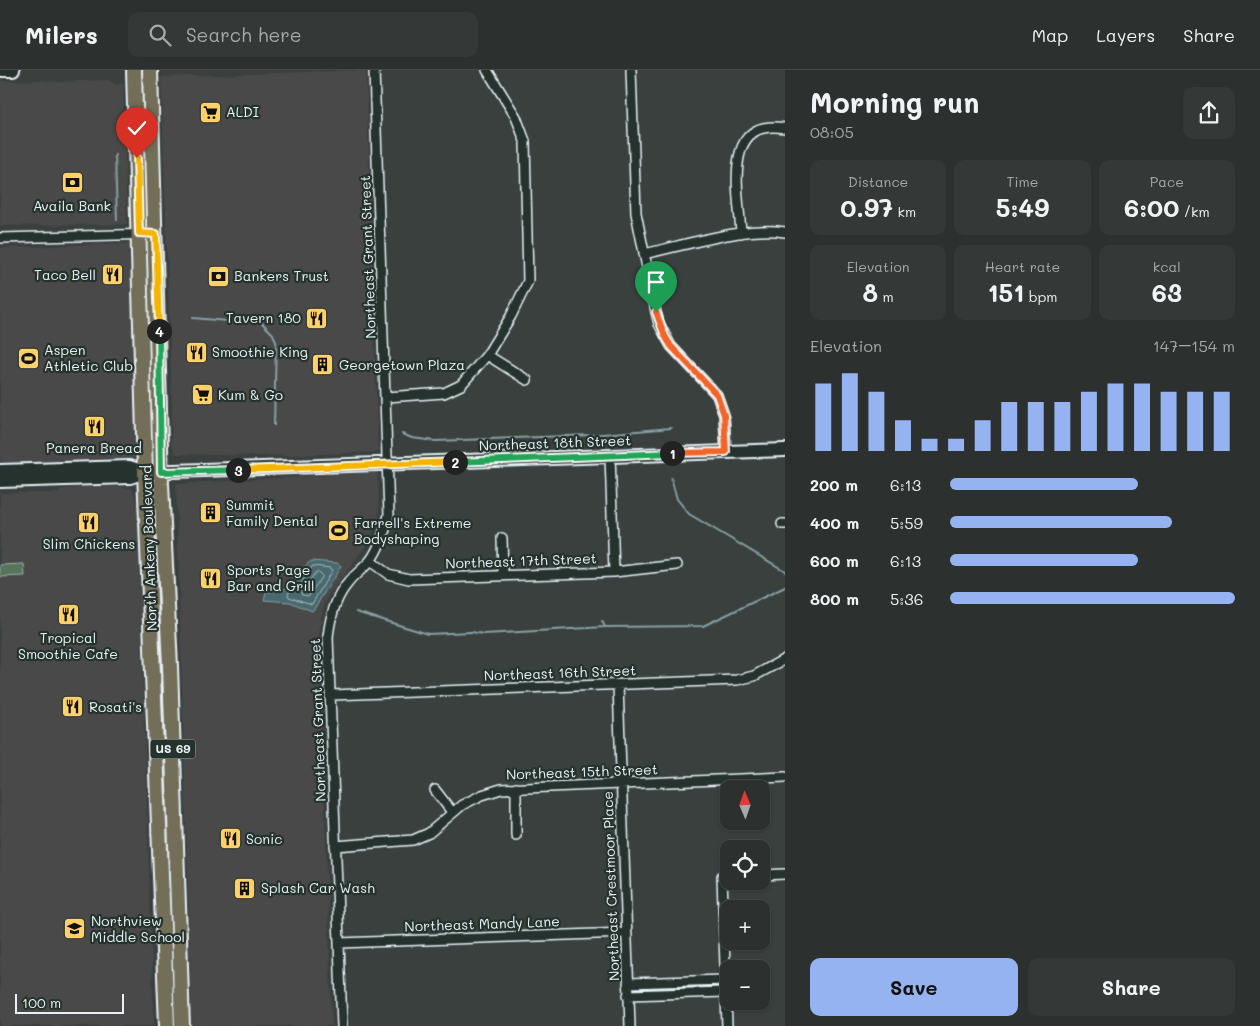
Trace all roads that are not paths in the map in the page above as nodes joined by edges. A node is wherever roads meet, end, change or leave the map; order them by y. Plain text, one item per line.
1 (0, 70) edge
2 (6, 70) edge
3 (13, 70) edge
4 (134, 70) edge
5 (150, 70) edge
6 (374, 70) edge
7 (487, 70) edge
8 (631, 70) edge
9 (785, 128) edge
10 (785, 232) edge
11 (139, 233) junction
12 (741, 233) junction
13 (156, 234) junction
14 (0, 238) edge
15 (644, 254) junction
16 (487, 355) junction
17 (527, 380) dead end
18 (386, 397) junction
19 (785, 450) edge
20 (726, 452) junction
21 (610, 455) junction
22 (388, 464) junction
23 (0, 471) edge
24 (145, 472) junction
25 (161, 472) junction
26 (0, 481) edge
27 (502, 538) dead end
28 (370, 561) junction
29 (677, 565) dead end
30 (614, 572) junction
31 (503, 575) junction
32 (785, 659) edge
33 (618, 685) junction
34 (331, 694) junction
35 (785, 778) edge
36 (622, 784) junction
37 (516, 788) junction
38 (435, 790) dead end
39 (452, 812) junction
40 (516, 835) dead end
41 (335, 846) junction
42 (785, 874) edge
43 (770, 875) edge
44 (725, 890) edge
45 (626, 932) junction
46 (339, 943) junction
47 (725, 960) edge
48 (720, 980) edge
49 (628, 984) junction
50 (720, 992) edge
51 (628, 995) junction
52 (726, 1010) edge
53 (167, 1026) edge
54 (182, 1026) edge
55 (342, 1026) edge
56 (630, 1026) edge
57 (727, 1026) edge

1 - 2 main road
2 - 3 main road
4 - 11 main road, North Ankeny Boulevard / US 69
5 - 13 main road, North Ankeny Boulevard / US 69
6 - 18 street, Northeast Grant Street
7 - 16 street
8 - 15 street
9 - 12 street
10 - 12 street
11 - 13 street
11 - 14 street
11 - 24 main road, North Ankeny Boulevard / US 69
12 - 15 street
13 - 25 main road, North Ankeny Boulevard / US 69
15 - 20 street
16 - 17 street
16 - 18 street
18 - 22 street, Northeast Grant Street
19 - 20 main road, Northeast 18th Street
20 - 21 main road, Northeast 18th Street
21 - 22 main road, Northeast 18th Street
21 - 30 street
22 - 25 main road, Northeast 18th Street
22 - 28 street, Northeast Grant Street
23 - 24 main road
24 - 25 main road, Northeast 18th Street
24 - 26 main road
24 - 53 main road, North Ankeny Boulevard / US 69
25 - 54 main road, North Ankeny Boulevard / US 69
27 - 31 street
28 - 31 street, Northeast 17th Street
28 - 34 street, Northeast Grant Street
29 - 30 street, Northeast 17th Street
30 - 31 street, Northeast 17th Street
32 - 33 street, Northeast 16th Street
33 - 34 street, Northeast 16th Street
33 - 36 street, Northeast Crestmoor Place
34 - 41 street, Northeast Grant Street
35 - 36 street, Northeast 15th Street
36 - 37 street, Northeast 15th Street
36 - 45 street, Northeast Crestmoor Place
37 - 39 street, Northeast 15th Street
37 - 40 street
38 - 39 street
39 - 41 street, Northeast 15th Street
41 - 46 street, Northeast Grant Street
42 - 43 street
44 - 47 street
45 - 46 street, Northeast Mandy Lane
45 - 49 street, Northeast Crestmoor Place
46 - 55 street, Northeast Grant Street
48 - 49 street
49 - 51 street, Northeast Crestmoor Place
50 - 51 street
51 - 56 street, Northeast Crestmoor Place
52 - 57 street

